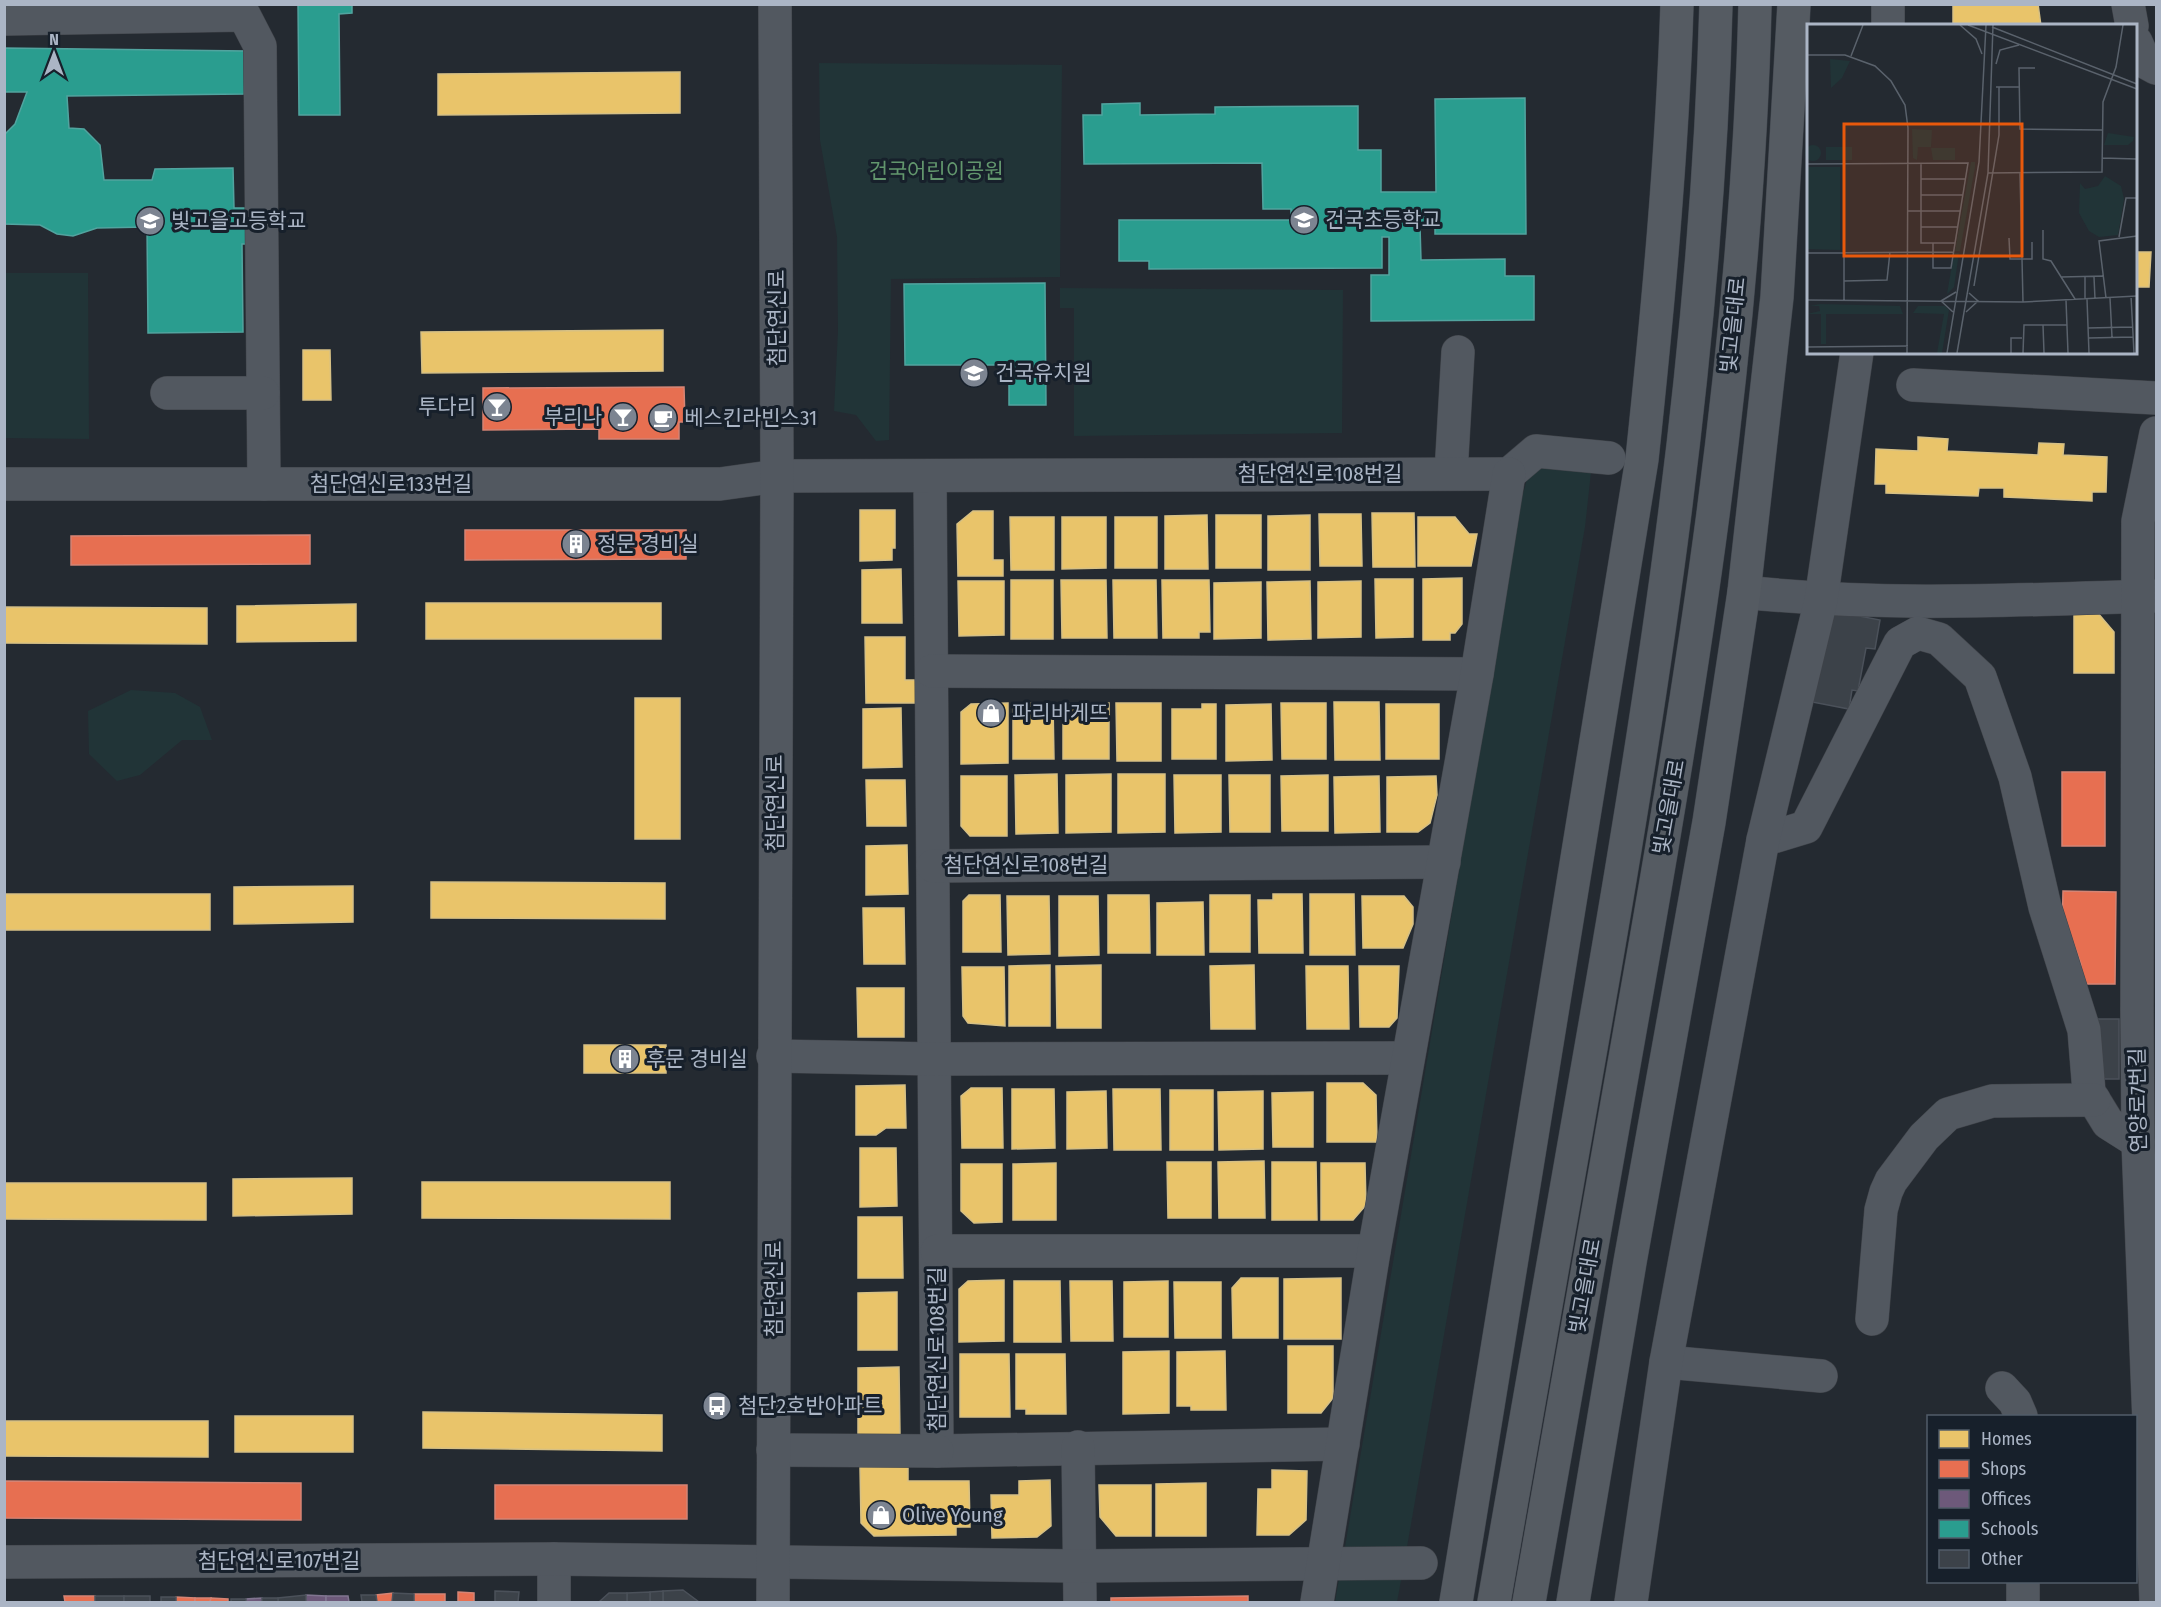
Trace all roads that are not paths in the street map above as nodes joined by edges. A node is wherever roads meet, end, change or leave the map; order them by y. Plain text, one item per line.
1 (775, 4) edge
2 (1677, 4) edge
3 (1716, 4) edge
4 (1755, 4) edge
5 (1794, 4) edge
6 (1888, 4) edge
7 (2128, 4) edge
8 (4, 19) edge
9 (1888, 24) edge
10 (2132, 24) edge
11 (2137, 44) edge
12 (2157, 68) edge
13 (1458, 352) dead end
14 (1857, 354) edge
15 (1913, 385) dead end
16 (167, 393) dead end
17 (263, 393) junction
18 (2157, 398) edge
19 (2157, 434) edge
20 (1609, 458) dead end
21 (1451, 473) junction
22 (1509, 474) junction
23 (777, 476) junction
24 (930, 476) junction
25 (4, 484) edge
26 (264, 484) junction
27 (1744, 592) junction
28 (2147, 597) edge
29 (1821, 600) junction
30 (932, 671) junction
31 (1477, 674) junction
32 (1762, 840) junction
33 (1444, 862) junction
34 (933, 866) junction
35 (773, 1056) junction
36 (1407, 1058) junction
37 (936, 1059) junction
38 (2094, 1100) junction
39 (2138, 1142) junction
40 (937, 1251) junction
41 (1374, 1251) junction
42 (1872, 1320) dead end
43 (1666, 1362) junction
44 (1821, 1376) dead end
45 (2002, 1388) dead end
46 (2021, 1415) edge
47 (1343, 1444) junction
48 (1078, 1447) junction
49 (773, 1450) junction
50 (937, 1451) junction
51 (554, 1559) junction
52 (773, 1561) junction
53 (4, 1562) edge
54 (1324, 1562) junction
55 (1421, 1563) dead end
56 (1079, 1566) junction
57 (2023, 1583) edge
58 (554, 1602) edge
59 (773, 1602) edge
60 (1080, 1602) edge
61 (1317, 1602) edge
62 (1456, 1602) edge
63 (1494, 1602) edge
64 (1529, 1602) edge
65 (1573, 1602) edge
66 (1631, 1602) edge
67 (2023, 1602) edge
68 (2156, 1602) edge

1 - 23 street, 첨단연신로
2 - 62 main road
3 - 63 main road, 빛고을대로
4 - 64 main road, 빛고을대로
5 - 27 main road
6 - 9 street
7 - 10 street
8 - 17 street
11 - 12 street
13 - 21 street
14 - 29 street
15 - 18 street
16 - 17 street
17 - 26 street
19 - 28 street, 연양로7번길
20 - 22 street
21 - 22 street, 첨단연신로108번길
21 - 24 street, 첨단연신로108번길
22 - 31 street
23 - 24 street, 첨단연신로108번길
23 - 26 street, 첨단연신로133번길
23 - 35 street, 첨단연신로
24 - 30 street, 첨단연신로108번길
25 - 26 street, 첨단연신로133번길
27 - 29 street
27 - 65 main road
28 - 29 street
28 - 39 street, 연양로7번길
29 - 32 street
30 - 31 street
30 - 34 street, 첨단연신로108번길
31 - 33 street
32 - 38 street
32 - 43 street
33 - 34 street, 첨단연신로108번길
33 - 36 street
34 - 37 street, 첨단연신로108번길
35 - 37 street
35 - 49 street, 첨단연신로
36 - 37 street
36 - 41 street
37 - 40 street, 첨단연신로108번길
38 - 39 street
38 - 42 street
39 - 68 street, 연양로7번길
40 - 41 street, 첨단연신로108번길
40 - 50 street, 첨단연신로108번길
41 - 47 street
43 - 44 street
43 - 66 street
45 - 46 street
47 - 48 street, 첨단연신로108번길
47 - 54 street
48 - 50 street, 첨단연신로108번길
48 - 56 street
49 - 50 street
49 - 52 street, 첨단연신로
51 - 52 street, 첨단연신로107번길
51 - 53 street, 첨단연신로107번길
51 - 58 street
52 - 56 street
52 - 59 street, 첨단연신로
54 - 55 street
54 - 56 street
54 - 61 street
56 - 60 street
57 - 67 street

